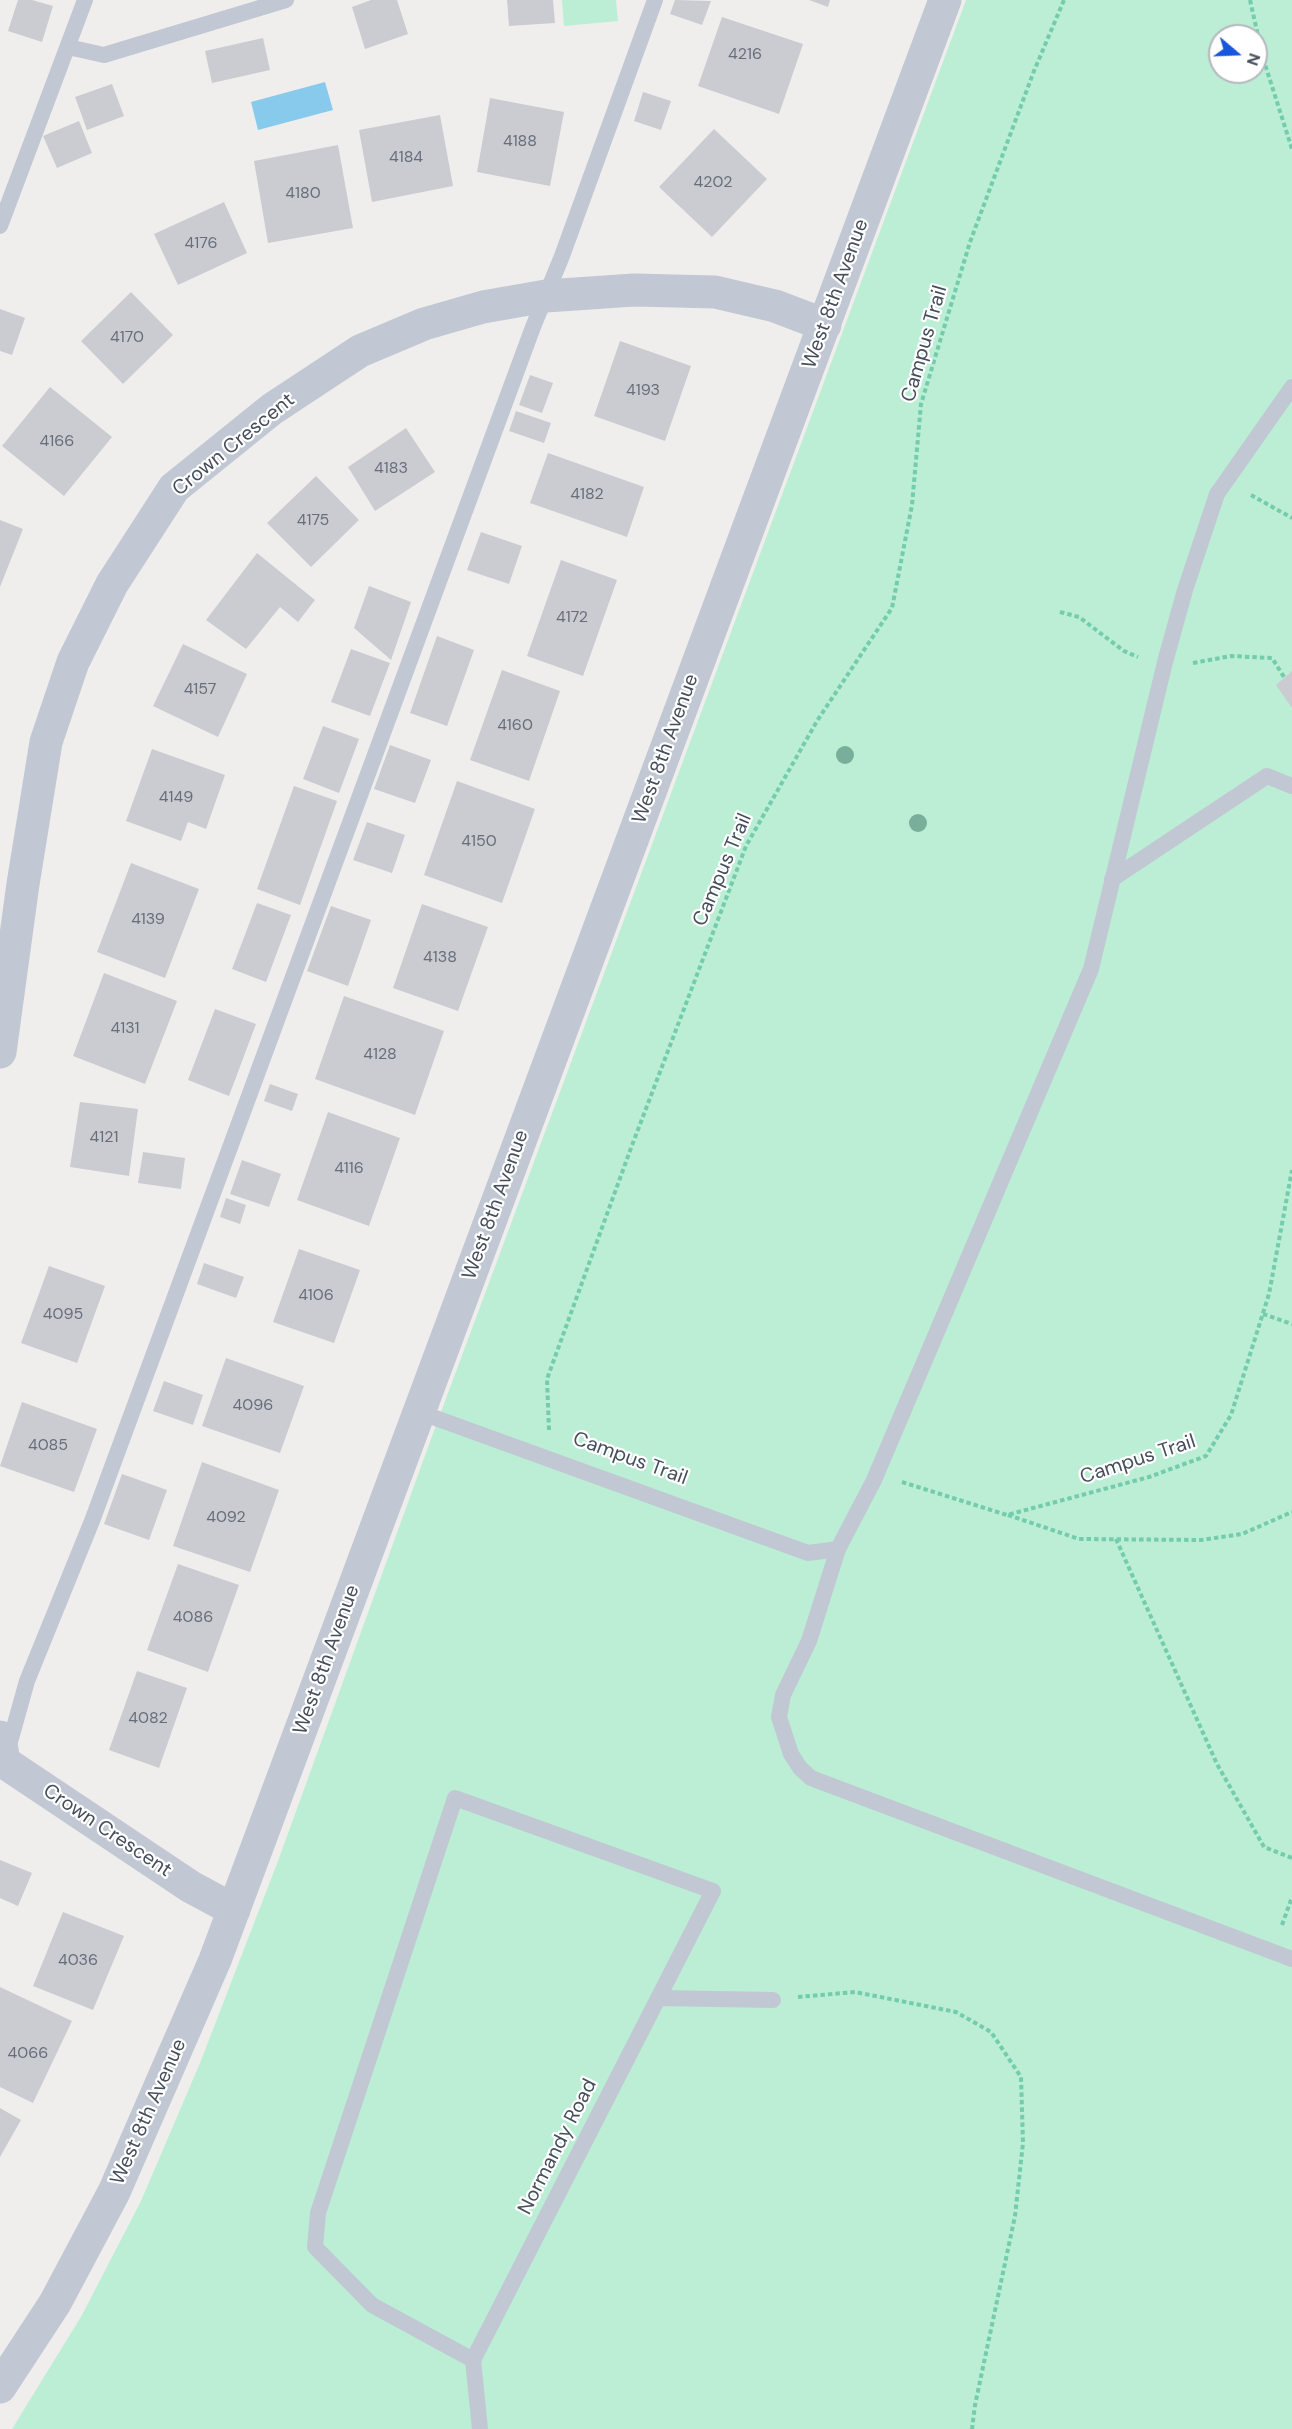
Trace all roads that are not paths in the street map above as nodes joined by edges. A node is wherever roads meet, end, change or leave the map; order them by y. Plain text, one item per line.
1 (85, 0) edge
2 (286, 0) edge
3 (655, 0) edge
4 (945, 0) edge
5 (68, 47) junction
6 (0, 226) edge
7 (546, 296) junction
8 (825, 325) junction
9 (1292, 387) edge
10 (1292, 786) edge
11 (1113, 879) junction
12 (0, 1052) edge
13 (419, 1412) junction
14 (838, 1549) junction
15 (1, 1759) edge
16 (234, 1910) junction
17 (1292, 1959) edge
18 (658, 1998) junction
19 (774, 2000) road end
20 (473, 2360) junction
21 (0, 2387) edge
22 (480, 2429) edge

1 - 5 lane
2 - 5 lane
3 - 7 lane
4 - 8 street, West 8th Avenue
5 - 6 lane
7 - 8 street, Crown Crescent
7 - 12 street, Crown Crescent
7 - 15 lane
8 - 13 street, West 8th Avenue
9 - 11 lane
10 - 11 lane
11 - 14 lane
13 - 14 lane
13 - 16 street, West 8th Avenue
14 - 17 lane
15 - 16 street, Crown Crescent
16 - 21 street, West 8th Avenue
18 - 19 lane
18 - 20 lane, Normandy Road
18 - 20 lane, Normandy Road
20 - 22 lane

